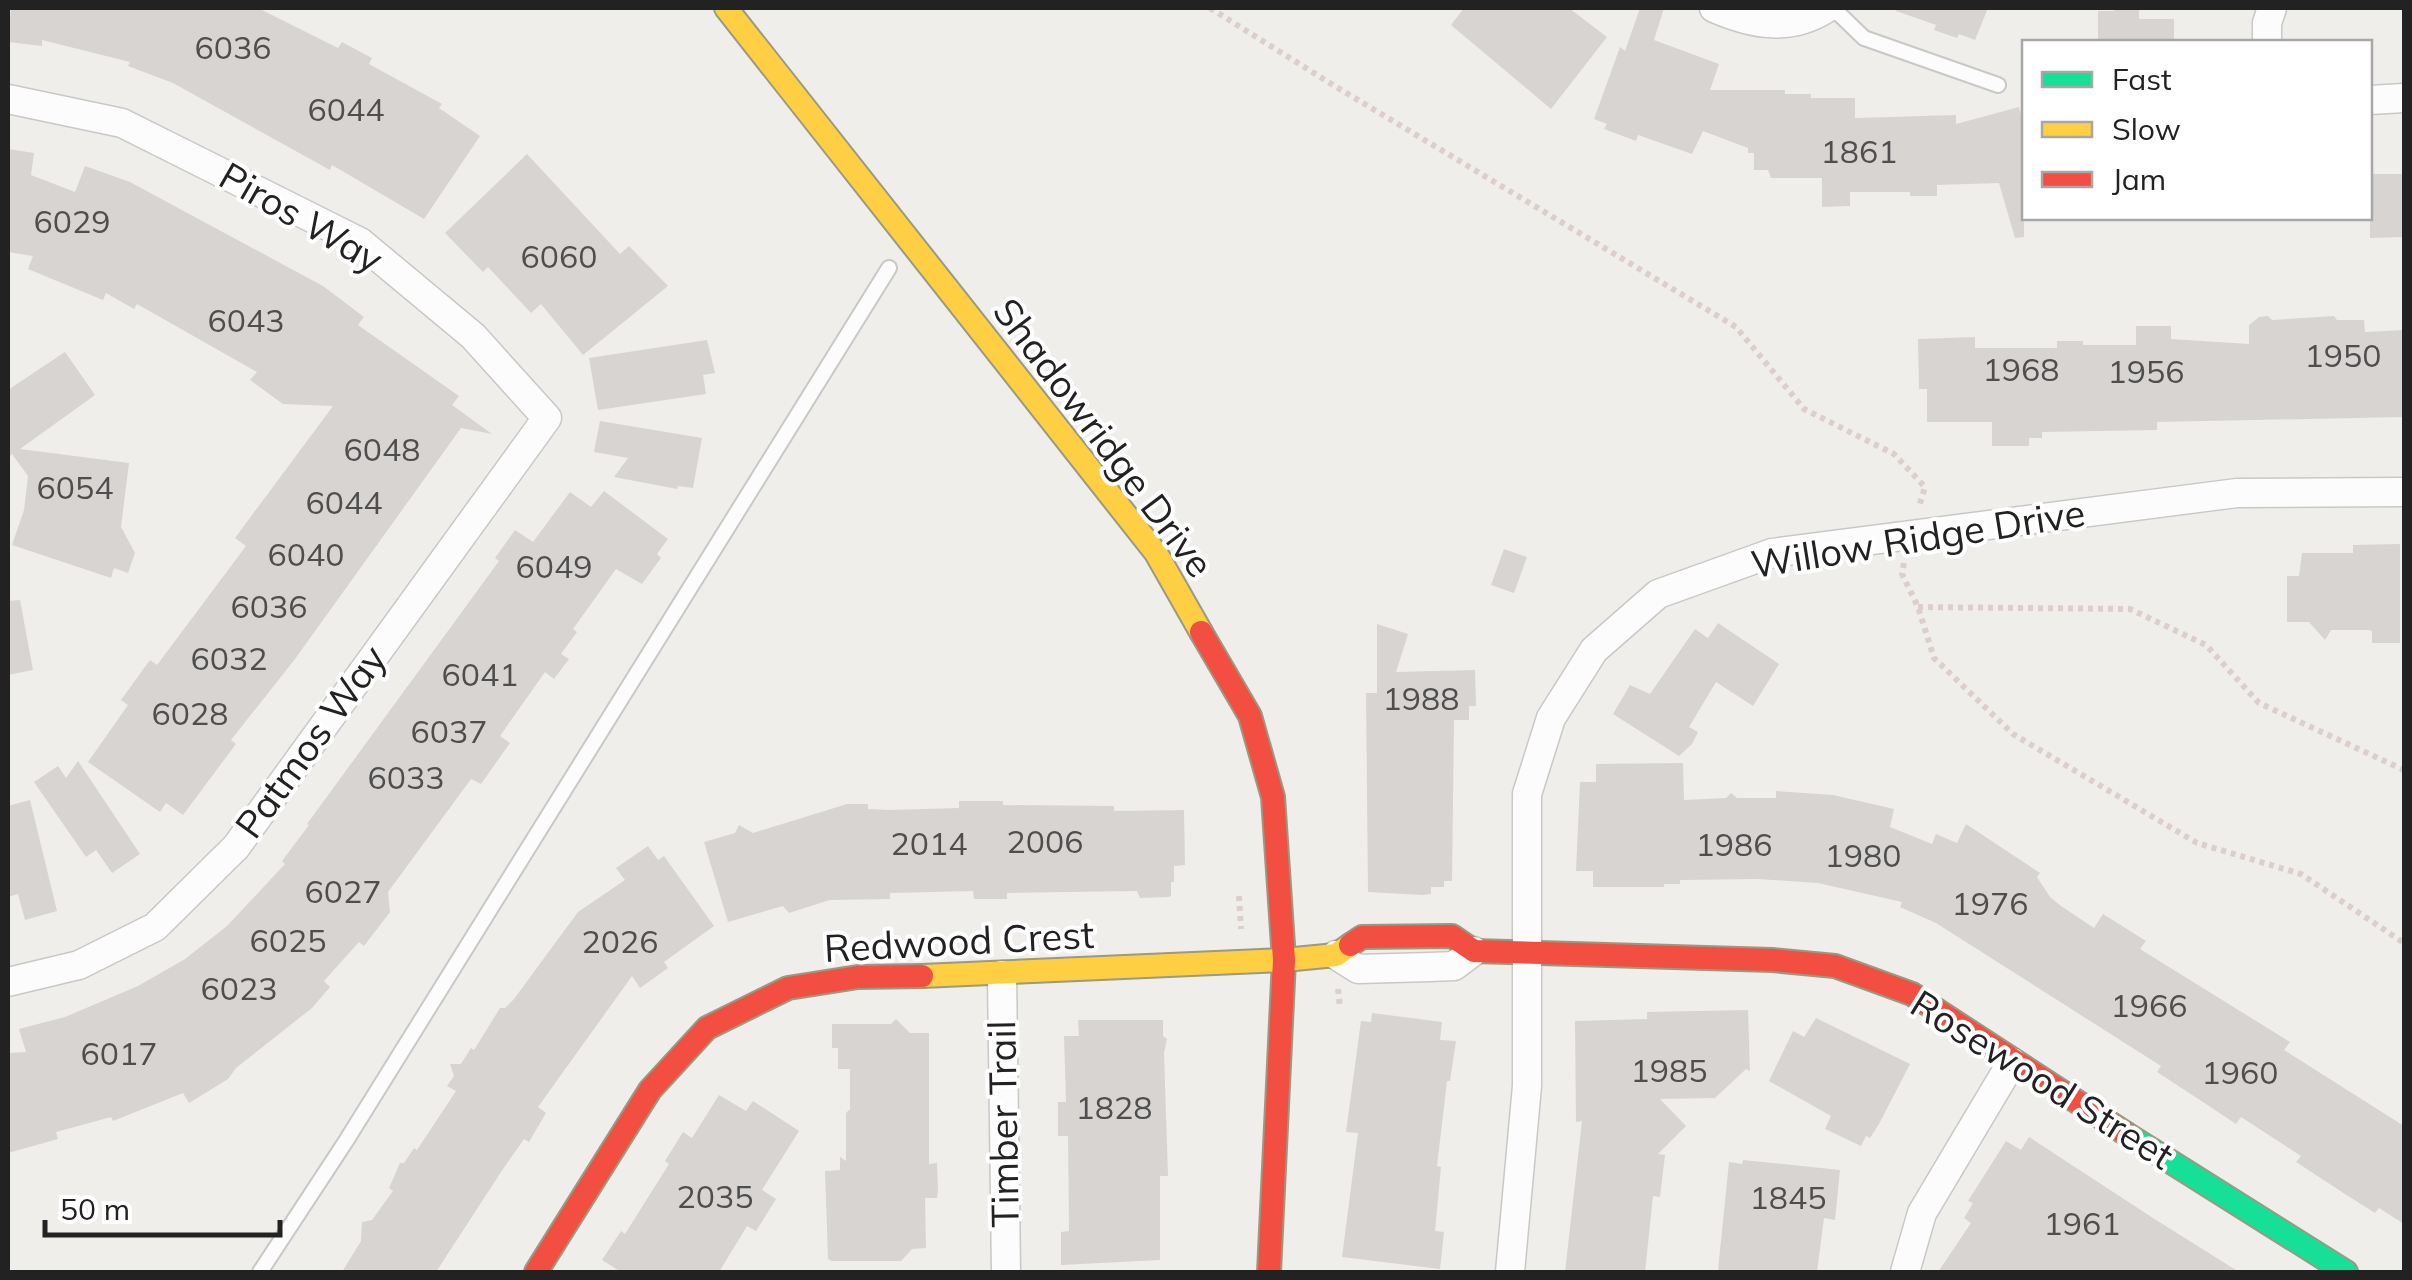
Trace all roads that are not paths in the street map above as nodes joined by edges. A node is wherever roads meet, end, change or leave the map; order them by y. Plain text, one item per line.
1 (726, 8) edge
2 (1714, 8) edge
3 (1830, 8) edge
4 (2272, 8) edge
5 (2267, 40) edge
6 (1998, 86) dead end
7 (2404, 98) edge
8 (8, 100) edge
9 (2372, 100) edge
10 (888, 268) dead end
11 (547, 418) joint
12 (2404, 492) edge
13 (1474, 950) joint
14 (1526, 952) junction
15 (1336, 955) joint
16 (1284, 960) junction
17 (1002, 974) junction
18 (8, 982) edge
19 (2012, 1062) junction
20 (260, 1272) edge
21 (536, 1272) edge
22 (1006, 1272) edge
23 (1268, 1272) edge
24 (1510, 1272) edge
25 (1905, 1272) edge
26 (2346, 1272) edge

1 - 16 street, Shadowridge Drive
2 - 3 street
3 - 6 lane
4 - 5 street
7 - 9 street
8 - 11 street, Piros Way
10 - 20 lane
11 - 18 street, Patmos Way
12 - 14 street, Willow Ridge Drive
13 - 14 street, Rosewood Street
13 - 15 street, Rosewood Street
14 - 19 street, Rosewood Street
14 - 24 street, Willow Ridge Drive
15 - 16 street, Rosewood Street
16 - 17 street, Redwood Crest
16 - 23 street, Shadowridge Drive
17 - 21 street, Redwood Crest
17 - 22 street, Timber Trail
19 - 25 street
19 - 26 street, Rosewood Street

